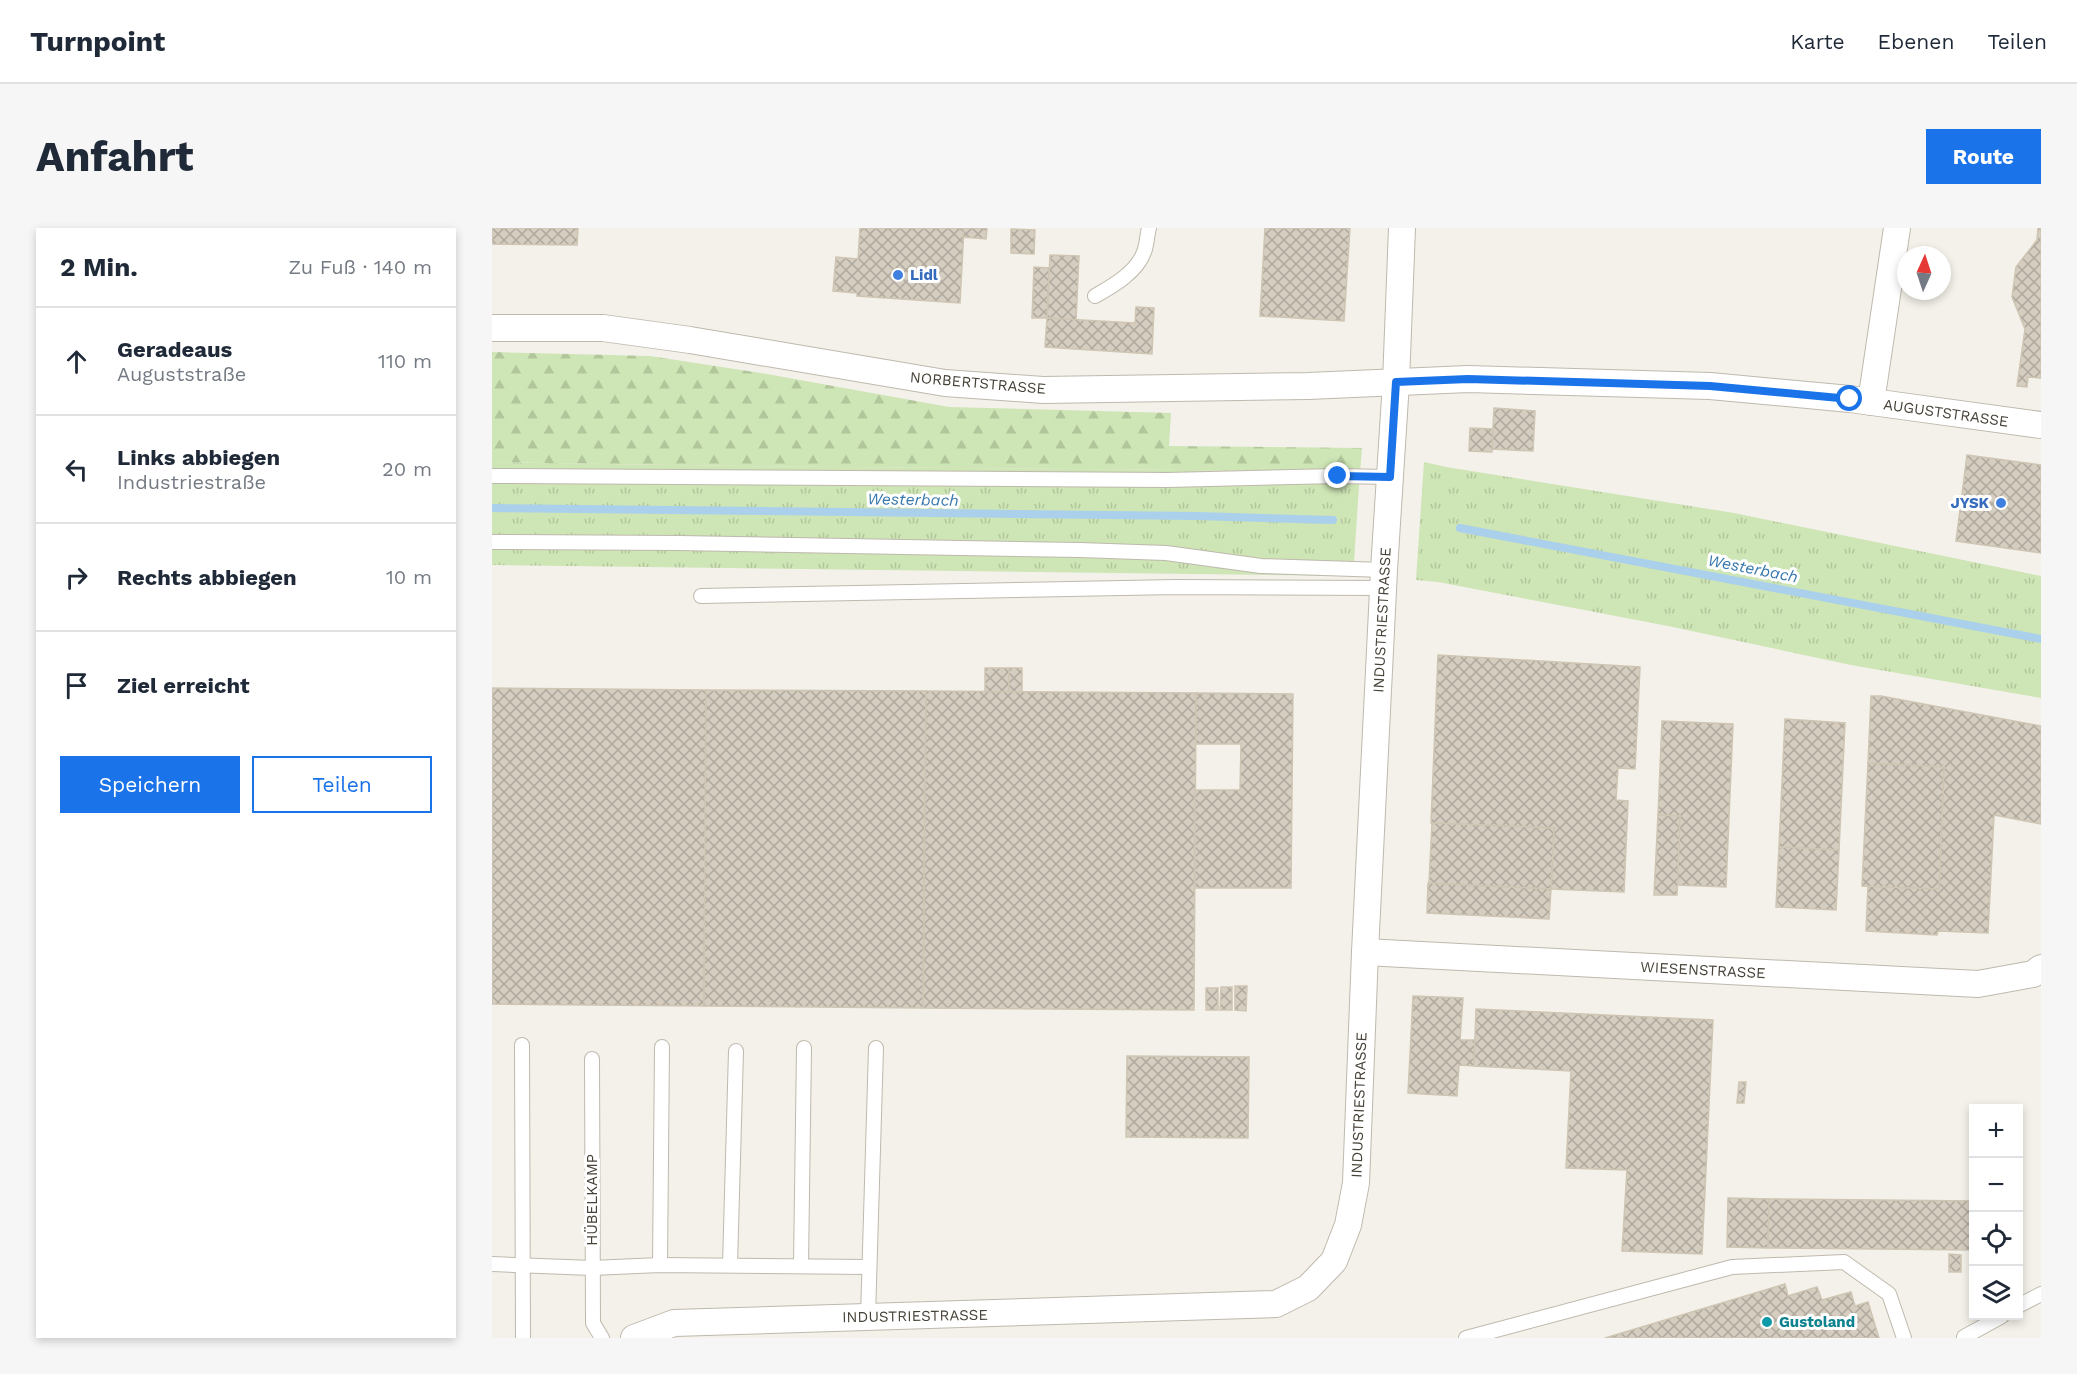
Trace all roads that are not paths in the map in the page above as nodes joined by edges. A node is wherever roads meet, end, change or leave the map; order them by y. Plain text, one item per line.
1 (1149, 228) edge
2 (1401, 228) edge
3 (1897, 228) edge
4 (1095, 296) dead end
5 (492, 328) edge
6 (1396, 382) junction
7 (1871, 402) junction
8 (2031, 424) edge
9 (492, 476) edge
10 (1390, 477) junction
11 (492, 542) edge
12 (1384, 579) junction
13 (700, 596) dead end
14 (1365, 952) junction
15 (2040, 970) edge
16 (522, 1045) dead end
17 (662, 1047) dead end
18 (804, 1048) dead end
19 (876, 1048) dead end
20 (736, 1051) dead end
21 (592, 1059) dead end
22 (492, 1264) edge
23 (523, 1265) junction
24 (660, 1265) junction
25 (730, 1265) junction
26 (801, 1265) junction
27 (869, 1267) junction
28 (592, 1268) junction
29 (2041, 1294) edge
30 (2023, 1304) edge
31 (868, 1317) junction
32 (1995, 1320) edge
33 (1964, 1337) edge
34 (523, 1338) edge
35 (602, 1338) edge
36 (634, 1338) edge
37 (1466, 1338) edge
38 (1904, 1338) edge

1 - 4 lane
2 - 6 street, INDUSTRIESTRASSE
3 - 7 street, AUGUSTSTRASSE
5 - 6 street, NORBERTSTRASSE
6 - 7 street, AUGUSTSTRASSE
6 - 10 street, INDUSTRIESTRASSE
7 - 8 street, AUGUSTSTRASSE
9 - 10 lane
10 - 12 street, INDUSTRIESTRASSE
11 - 12 lane
12 - 13 lane
12 - 14 street, INDUSTRIESTRASSE
14 - 15 street, WIESENSTRASSE
14 - 31 street, INDUSTRIESTRASSE
16 - 23 lane
17 - 24 lane
18 - 26 lane
19 - 27 lane
20 - 25 lane
21 - 28 lane, HÜBELKAMP
22 - 23 lane
23 - 28 lane
23 - 34 lane
24 - 25 lane
24 - 28 lane
25 - 26 lane
26 - 27 lane
27 - 31 lane
28 - 35 lane, HÜBELKAMP
29 - 30 lane
31 - 36 street, INDUSTRIESTRASSE
32 - 33 lane
37 - 38 lane

